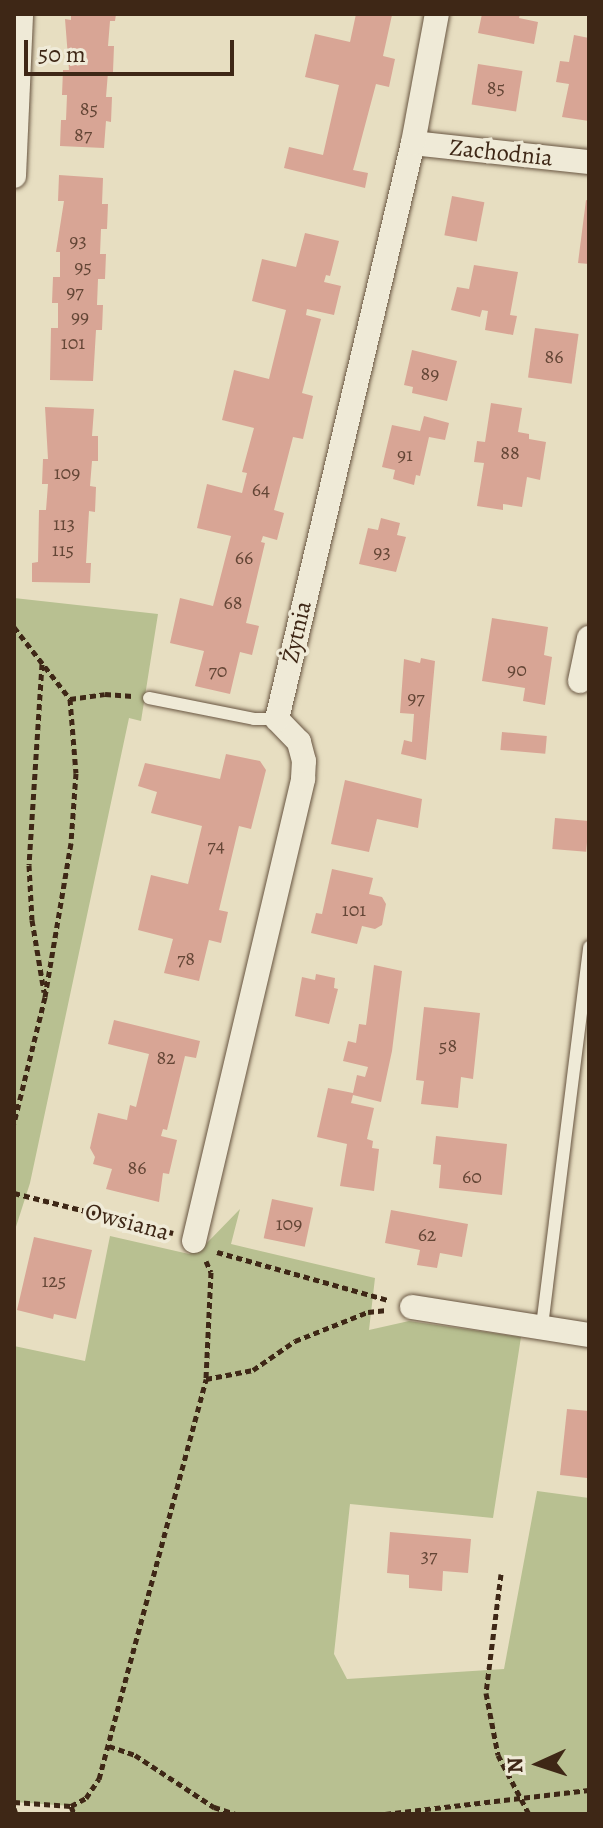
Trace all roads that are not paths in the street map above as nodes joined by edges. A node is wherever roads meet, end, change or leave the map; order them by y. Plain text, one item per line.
1 (21, 14) edge
2 (437, 14) edge
3 (413, 143) junction
4 (589, 162) edge
5 (14, 176) edge
6 (589, 638) edge
7 (580, 681) dead end
8 (149, 698) road end
9 (277, 719) junction
10 (589, 947) edge
11 (194, 1241) road end
12 (412, 1307) road end
13 (542, 1326) junction
14 (589, 1335) edge

1 - 5 street
2 - 3 street, Żytnia
3 - 4 street, Zachodnia
3 - 9 street, Żytnia
6 - 7 street
8 - 9 lane
9 - 11 street
10 - 13 lane
12 - 13 street
13 - 14 street

